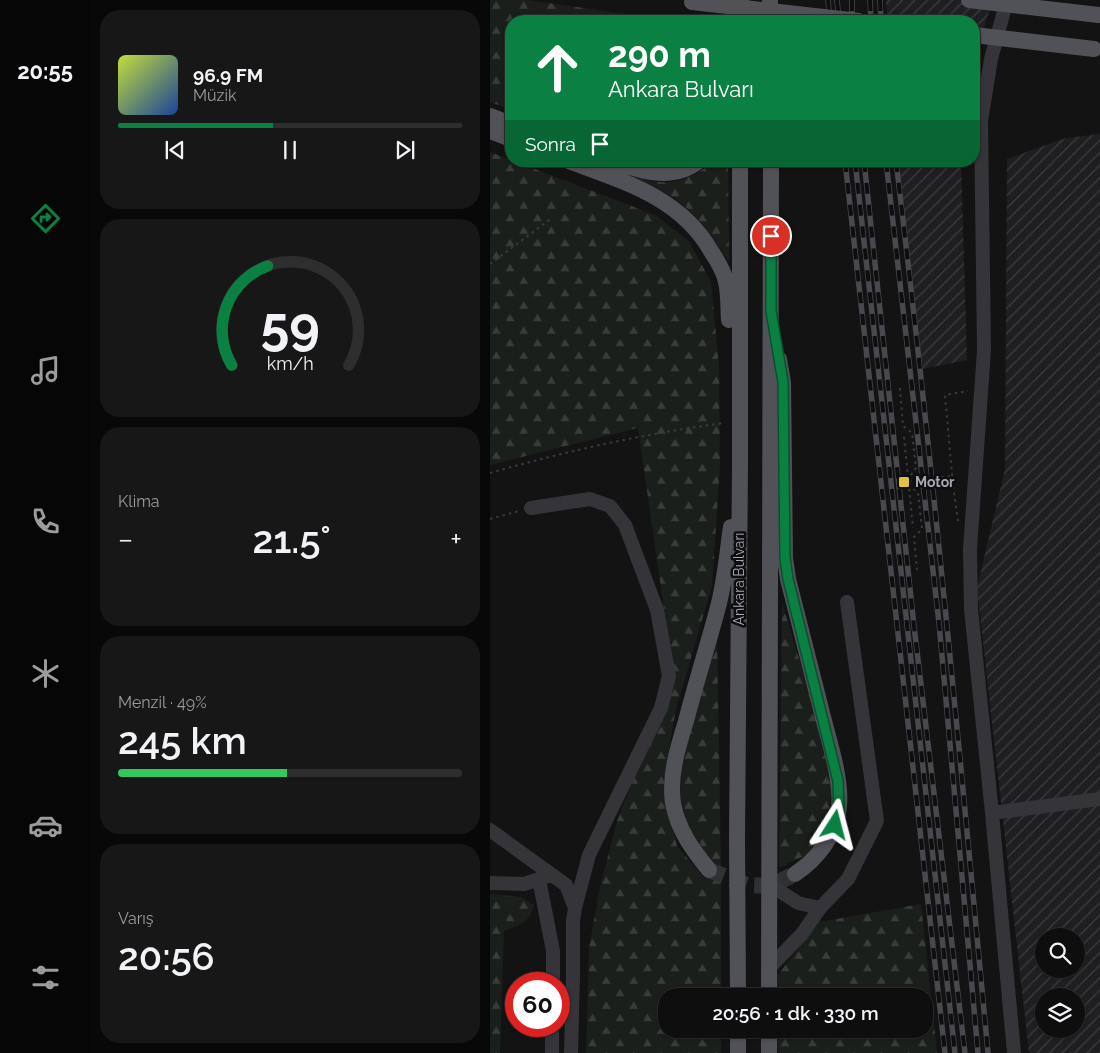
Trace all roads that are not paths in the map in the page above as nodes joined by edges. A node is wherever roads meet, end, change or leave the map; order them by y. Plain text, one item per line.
1 (741, 0) edge
2 (770, 0) edge
3 (969, 0) edge
4 (1007, 0) edge
5 (687, 1) edge
6 (741, 15) edge
7 (770, 15) edge
8 (807, 15) edge
9 (1100, 15) edge
10 (980, 36) edge
11 (1097, 49) edge
12 (490, 116) edge
13 (505, 122) edge
14 (490, 131) edge
15 (505, 137) edge
16 (585, 167) edge
17 (628, 167) edge
18 (688, 167) edge
19 (740, 167) edge
20 (771, 167) edge
21 (771, 311) junction
22 (740, 464) junction
23 (531, 508) road end
24 (846, 602) dead end
25 (1100, 799) edge
26 (992, 813) junction
27 (490, 830) edge
28 (709, 870) tunnel mouth
29 (795, 874) tunnel mouth
30 (545, 877) junction
31 (490, 883) edge
32 (769, 884) junction
33 (575, 908) junction
34 (820, 908) junction
35 (769, 968) junction
36 (552, 972) edge
37 (738, 988) edge
38 (769, 988) edge
39 (552, 1037) edge
40 (738, 1038) edge
41 (769, 1038) edge
42 (552, 1053) edge
43 (571, 1053) edge
44 (738, 1053) edge
45 (769, 1053) edge
46 (1014, 1053) edge

1 - 6 main road
2 - 7 main road
3 - 9 main road, bridge
4 - 26 street
5 - 8 main road, bridge
10 - 11 main road, bridge
12 - 13 main road
14 - 15 main road
16 - 22 main road
17 - 18 main road
19 - 22 main road, Ankara Bulvarı
20 - 21 main road
21 - 29 main road
21 - 32 main road
22 - 28 main road
22 - 37 main road, Ankara Bulvarı
23 - 33 street
24 - 34 street
25 - 26 street
26 - 46 street
27 - 30 street
30 - 31 street
30 - 33 street
30 - 36 street
32 - 34 street
32 - 35 main road
33 - 43 street
34 - 35 street
35 - 38 main road
39 - 42 street
40 - 44 main road
41 - 45 main road

